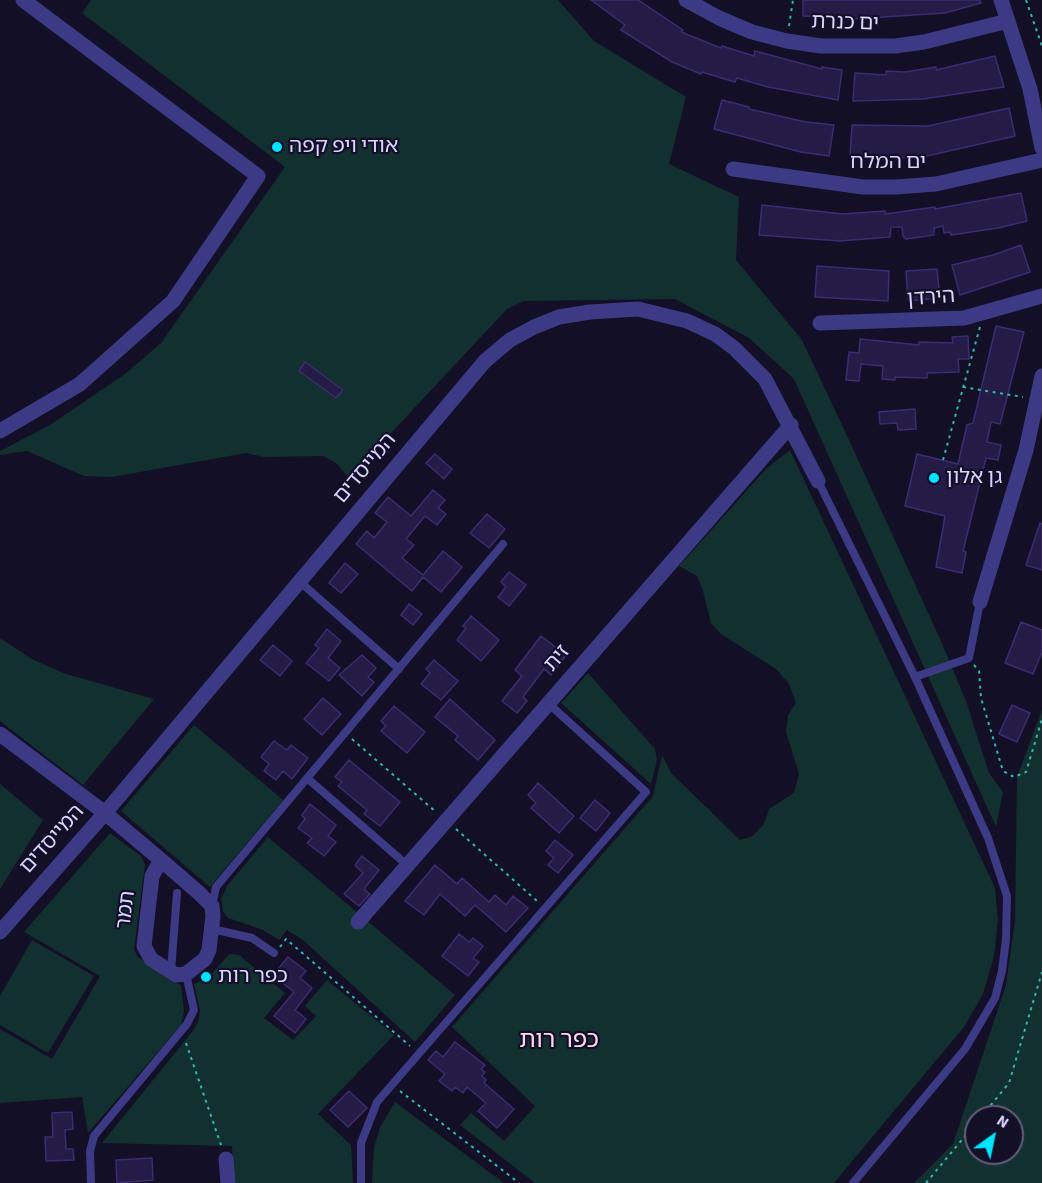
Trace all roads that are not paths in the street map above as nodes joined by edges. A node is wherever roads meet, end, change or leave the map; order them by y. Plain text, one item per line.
1 (23, 0) edge
2 (686, 0) edge
3 (1001, 0) edge
4 (1008, 21) junction
5 (1042, 148) edge
6 (1042, 160) edge
7 (733, 169) dead end
8 (1042, 296) edge
9 (820, 323) dead end
10 (1042, 376) edge
11 (791, 426) junction
12 (0, 431) edge
13 (818, 481) joint
14 (503, 544) dead end
15 (299, 581) junction
16 (980, 602) joint
17 (399, 669) junction
18 (915, 677) junction
19 (548, 703) junction
20 (0, 734) edge
21 (307, 778) junction
22 (105, 813) junction
23 (161, 860) junction
24 (407, 865) junction
25 (177, 893) dead end
26 (212, 906) junction
27 (358, 922) dead end
28 (212, 929) junction
29 (0, 932) edge
30 (274, 953) road end
31 (178, 973) junction
32 (226, 1159) road end
33 (91, 1183) edge
34 (228, 1183) edge
35 (361, 1183) edge
36 (853, 1183) edge

1 - 12 street
2 - 4 street, ים כנרת
3 - 4 street
4 - 5 street
6 - 7 street, ים המלח
8 - 9 street, הירדן
10 - 16 street
11 - 13 street, המייסדים
11 - 15 street, המייסדים
11 - 19 street, זית
13 - 18 lane
14 - 17 lane
15 - 17 lane
15 - 22 street, המייסדים
16 - 18 lane
17 - 21 lane
18 - 36 lane
19 - 24 street, זית
19 - 35 lane
20 - 22 street
21 - 24 lane
21 - 26 lane
22 - 23 street
22 - 29 street, המייסדים
23 - 26 street
23 - 31 street, תמר
24 - 27 street, זית
25 - 31 lane
26 - 28 street
28 - 30 lane
28 - 31 street
31 - 33 lane
32 - 34 street

